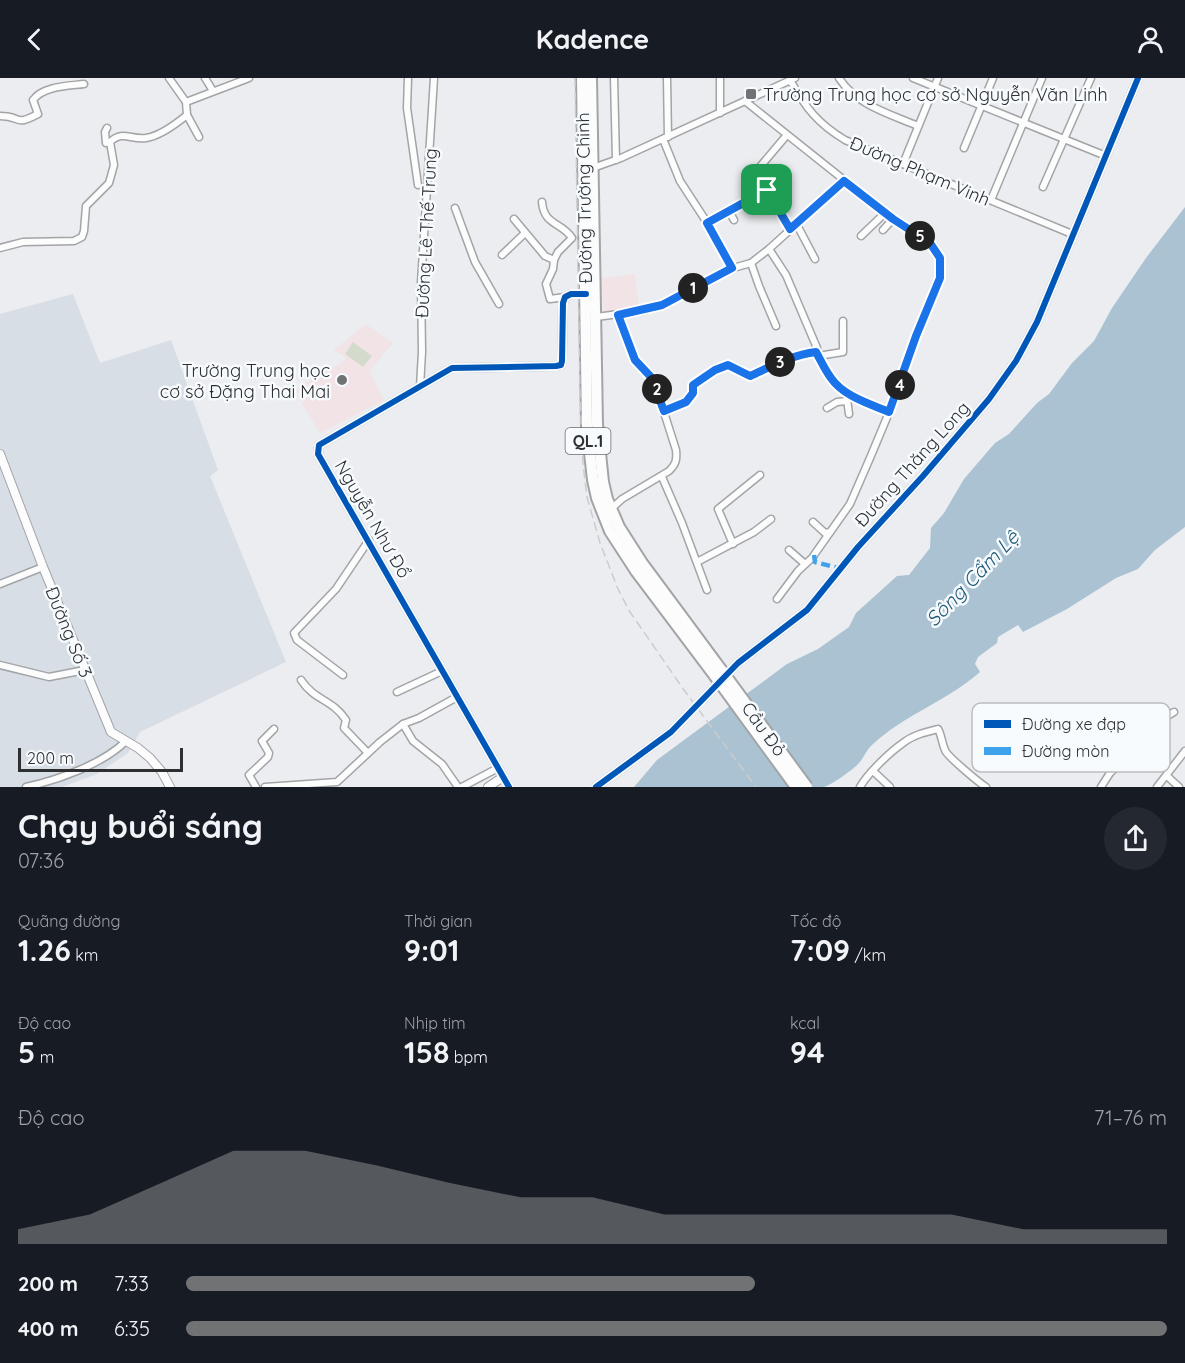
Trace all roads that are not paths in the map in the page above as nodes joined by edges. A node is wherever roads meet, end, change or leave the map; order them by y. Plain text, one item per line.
1 (169, 78) edge
2 (205, 78) edge
3 (249, 78) edge
4 (408, 78) edge
5 (434, 78) edge
6 (582, 78) edge
7 (591, 78) edge
8 (614, 78) edge
9 (667, 78) edge
10 (720, 78) edge
11 (839, 78) edge
12 (913, 78) edge
13 (938, 78) edge
14 (993, 78) edge
15 (1042, 78) edge
16 (1091, 78) edge
17 (1138, 78) edge
18 (793, 79) edge
19 (84, 84) dead end
20 (934, 87) junction
21 (213, 91) junction
22 (745, 101) junction
23 (186, 102) junction
24 (981, 106) junction
25 (720, 113) junction
26 (187, 115) junction
27 (0, 116) edge
28 (1023, 123) junction
29 (918, 126) junction
30 (107, 128) dead end
31 (786, 135) junction
32 (200, 137) dead end
33 (665, 138) junction
34 (1064, 140) junction
35 (106, 143) dead end
36 (964, 148) dead end
37 (1106, 156) junction
38 (616, 160) junction
39 (903, 164) junction
40 (589, 169) junction
41 (844, 181) junction
42 (417, 185) dead end
43 (1043, 188) dead end
44 (767, 190) junction
45 (991, 200) junction
46 (542, 202) dead end
47 (455, 208) dead end
48 (729, 211) junction
49 (885, 213) junction
50 (514, 219) dead end
51 (893, 219) junction
52 (734, 220) dead end
53 (707, 223) junction
54 (796, 223) junction
55 (790, 229) junction
56 (883, 231) dead end
57 (525, 233) junction
58 (1072, 234) junction
59 (861, 236) dead end
60 (0, 248) edge
61 (769, 249) junction
62 (502, 255) dead end
63 (815, 259) dead end
64 (554, 260) junction
65 (751, 263) junction
66 (732, 268) junction
67 (586, 294) junction
68 (566, 297) junction
69 (499, 304) dead end
70 (618, 315) junction
71 (596, 317) junction
72 (843, 321) dead end
73 (776, 326) dead end
74 (817, 354) junction
75 (420, 387) junction
76 (848, 397) junction
77 (827, 408) dead end
78 (664, 411) junction
79 (889, 412) junction
80 (849, 414) dead end
81 (0, 454) edge
82 (760, 475) dead end
83 (662, 477) junction
84 (611, 509) junction
85 (771, 519) dead end
86 (813, 522) dead end
87 (831, 532) junction
88 (369, 540) junction
89 (733, 544) junction
90 (789, 550) dead end
91 (697, 562) junction
92 (805, 564) junction
93 (43, 567) junction
94 (0, 584) edge
95 (707, 590) dead end
96 (777, 599) dead end
97 (0, 665) edge
98 (85, 670) junction
99 (442, 671) junction
100 (718, 673) junction
101 (343, 675) dead end
102 (301, 680) dead end
103 (397, 692) dead end
104 (457, 697) junction
105 (1174, 712) dead end
106 (1170, 714) edge
107 (403, 724) junction
108 (274, 729) dead end
109 (126, 741) junction
110 (1185, 751) edge
111 (368, 753) junction
112 (498, 768) junction
113 (873, 771) junction
114 (1111, 772) edge
115 (1170, 772) edge
116 (1170, 772) edge
117 (1167, 776) junction
118 (503, 777) junction
119 (26, 787) edge
120 (170, 787) edge
121 (256, 787) edge
122 (265, 787) edge
123 (460, 787) edge
124 (488, 787) edge
125 (509, 787) edge
126 (596, 787) edge
127 (796, 787) edge
128 (807, 787) edge
129 (860, 787) edge
130 (890, 787) edge
131 (986, 787) edge
132 (1101, 787) edge
133 (1157, 787) edge
134 (1179, 787) edge

1 - 23 street
2 - 21 street
3 - 21 street
4 - 42 street
5 - 75 street, Đường Lê Thế Trung
6 - 40 highway, Đường Trường Chinh / QL.1
7 - 40 highway, Đường Trường Chinh / QL.1
8 - 38 street
9 - 33 street
10 - 25 street
11 - 29 street
12 - 20 street
13 - 20 street
14 - 24 street
15 - 28 street
16 - 34 street
17 - 37 street, Đường Thăng Long
18 - 22 street
18 - 39 street, Đường Phạm Vinh
19 - 27 street
20 - 24 street
20 - 29 street
21 - 23 street
22 - 25 street
22 - 31 street
23 - 26 street
24 - 28 street
24 - 36 street
25 - 33 street
26 - 32 street
26 - 60 street
28 - 34 street
28 - 45 street
29 - 39 street
30 - 35 street
31 - 41 street
31 - 44 street
33 - 38 street
33 - 53 street
34 - 37 street
34 - 43 street
37 - 58 street, Đường Thăng Long
38 - 40 street
39 - 45 street, Đường Phạm Vinh
40 - 67 highway, Đường Trường Chinh / QL.1
40 - 71 highway, Đường Trường Chinh / QL.1
41 - 49 street
41 - 54 street
44 - 48 street
44 - 55 street
45 - 58 street, Đường Phạm Vinh
46 - 64 street
47 - 69 street
48 - 52 street
48 - 53 street
49 - 51 street
49 - 59 street
50 - 57 street
51 - 56 street
51 - 79 street
53 - 66 street
54 - 55 street
54 - 63 street
55 - 61 street
57 - 62 street
57 - 64 street
58 - 126 street, Đường Thăng Long
61 - 65 street
61 - 74 street
64 - 68 street
65 - 66 street
65 - 73 street
66 - 70 street
67 - 68 street
67 - 100 highway, Đường Trường Chinh / QL.1
68 - 75 street, Nguyễn Như Đổ
70 - 71 street
70 - 78 street
71 - 84 highway, Đường Trường Chinh / QL.1
72 - 74 street
74 - 76 street
74 - 78 street
75 - 88 street, Nguyễn Như Đổ
76 - 77 street
76 - 79 street
76 - 80 street
78 - 83 street
79 - 87 street
81 - 93 street, Đường Số 3
82 - 89 street
83 - 84 street
83 - 91 street
84 - 100 highway, Đường Trường Chinh / QL.1
85 - 89 street
86 - 87 street
87 - 92 street
88 - 99 street, Nguyễn Như Đổ
88 - 101 street
89 - 91 street
90 - 92 street
91 - 95 street
92 - 96 street
93 - 94 street
93 - 98 street, Đường Số 3
97 - 98 street
98 - 109 street, Đường Số 3
99 - 103 street
99 - 104 street, Nguyễn Như Đổ
100 - 127 highway, Cầu Đỏ / QL.1, bridge
100 - 128 highway, Cầu Đỏ / QL.1, bridge
102 - 111 street
104 - 107 street
104 - 112 street, Nguyễn Như Đổ
105 - 106 street
107 - 111 street
107 - 123 street
108 - 121 street
109 - 119 street
109 - 120 street, Đường Số 3
110 - 116 street
111 - 122 street
112 - 118 street, Nguyễn Như Đổ
112 - 123 street
113 - 129 street
113 - 130 street
113 - 131 street
114 - 132 street
115 - 117 street
117 - 133 street
117 - 134 street
118 - 124 street
118 - 125 street, Nguyễn Như Đổ

